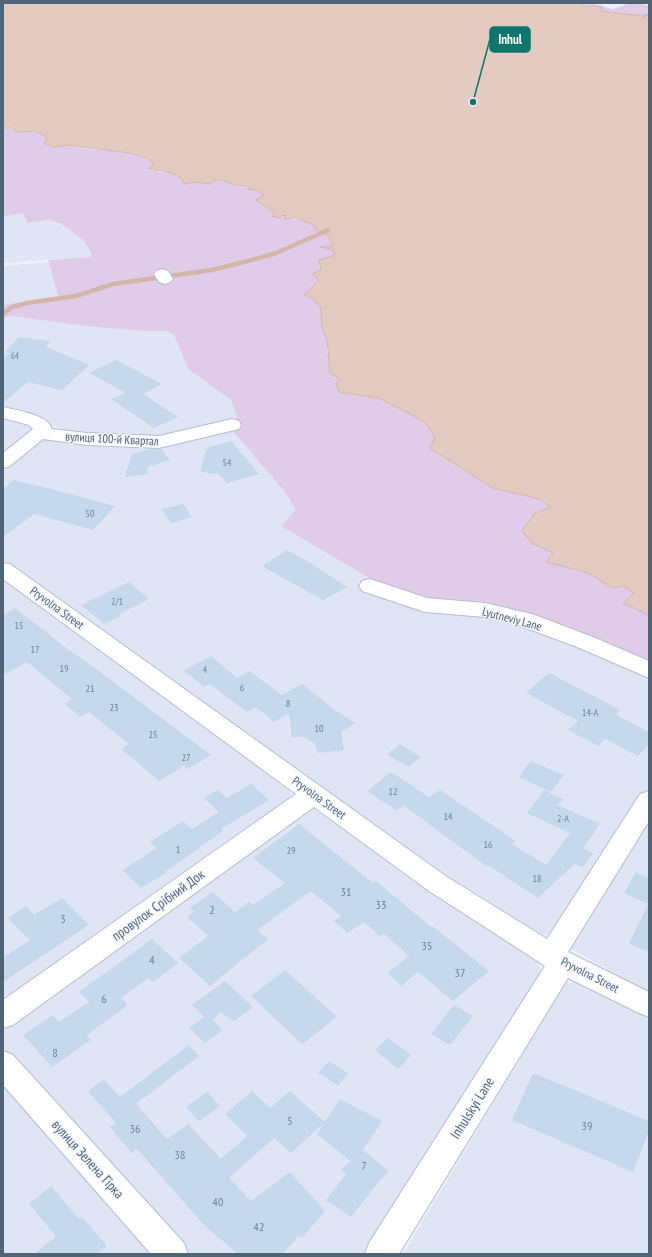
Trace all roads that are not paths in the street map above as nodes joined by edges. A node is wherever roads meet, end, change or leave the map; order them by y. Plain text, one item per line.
1 (3, 412) edge
2 (232, 425) dead end
3 (39, 433) junction
4 (3, 462) edge
5 (3, 569) edge
6 (370, 586) dead end
7 (649, 670) edge
8 (314, 794) junction
9 (649, 800) edge
10 (557, 959) junction
11 (649, 1005) edge
12 (3, 1016) edge
13 (3, 1064) edge
14 (171, 1254) edge
15 (381, 1254) edge

1 - 3 street
2 - 3 street, вулиця 100-й Квартал
3 - 4 street
5 - 8 street, Pryvolna Street
6 - 7 street, Lyutneviy Lane
8 - 10 street, Pryvolna Street
8 - 12 street, провулок Срібний Док
9 - 10 street, Inhulskyi Lane
10 - 11 street, Pryvolna Street
10 - 15 street, Inhulskyi Lane
13 - 14 street, вулиця Зелена Гірка

